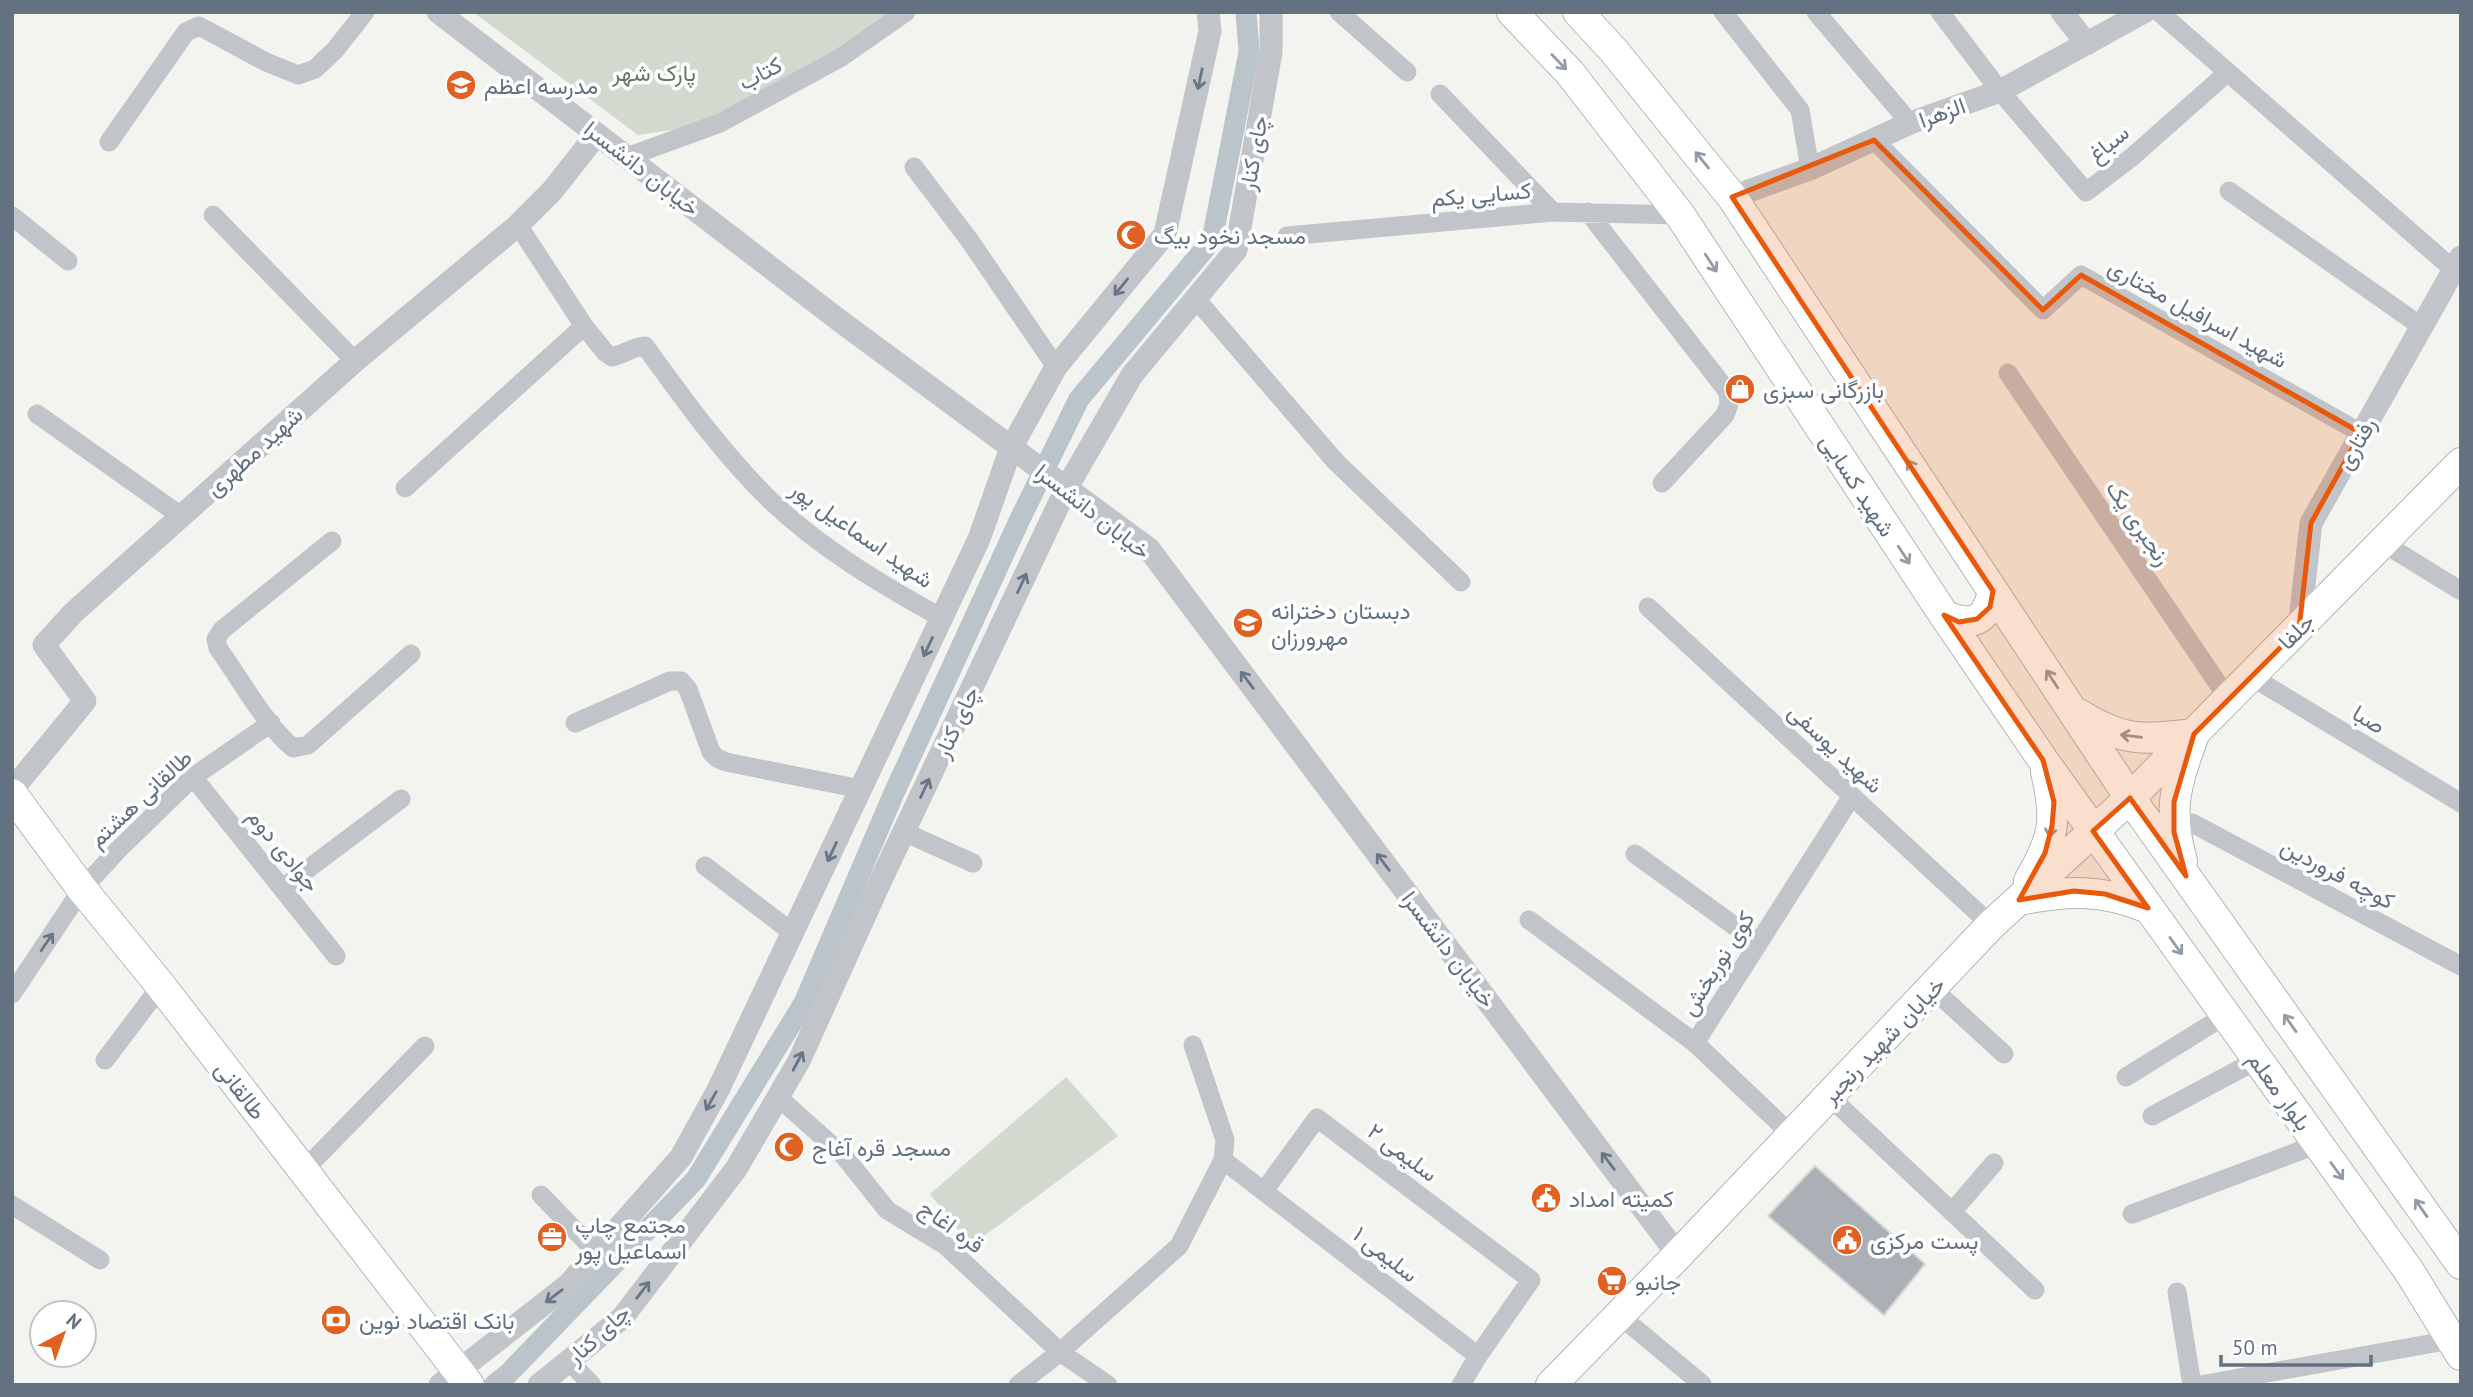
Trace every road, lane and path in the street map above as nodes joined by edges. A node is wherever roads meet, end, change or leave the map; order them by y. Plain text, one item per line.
1 (365, 12) edge
2 (438, 12) edge
3 (906, 12) edge
4 (1208, 12) edge
5 (1272, 12) edge
6 (1339, 12) edge
7 (1512, 12) edge
8 (1578, 12) edge
9 (1723, 12) edge
10 (1816, 12) edge
11 (1940, 12) edge
12 (2062, 12) edge
13 (2144, 12) edge
14 (2160, 12) edge
15 (2087, 44) junction
16 (1407, 72) dead end
17 (2228, 72) junction
18 (2000, 91) junction
19 (1440, 94) dead end
20 (1910, 123) junction
21 (597, 134) junction
22 (1874, 140) junction
23 (109, 142) dead end
24 (628, 157) junction
25 (914, 167) dead end
26 (1810, 169) junction
27 (2229, 191) dead end
28 (1732, 197) junction
29 (1553, 212) junction
30 (1588, 212) junction
31 (213, 215) dead end
32 (1680, 215) junction
33 (12, 216) edge
34 (518, 225) junction
35 (1287, 236) dead end
36 (68, 261) dead end
37 (2457, 263) edge
38 (1196, 299) junction
39 (584, 326) junction
40 (2422, 327) junction
41 (355, 362) junction
42 (1056, 367) junction
43 (2008, 373) dead end
44 (37, 414) dead end
45 (2361, 433) junction
46 (1012, 448) junction
47 (2461, 463) edge
48 (1662, 483) dead end
49 (405, 488) dead end
50 (1066, 489) junction
51 (181, 516) junction
52 (332, 541) dead end
53 (2383, 542) junction
54 (1461, 582) dead end
55 (1993, 591) junction
56 (2461, 591) edge
57 (1648, 607) dead end
58 (1944, 615) junction
59 (942, 618) junction
60 (2299, 629) junction
61 (411, 654) dead end
62 (2252, 677) junction
63 (2229, 700) junction
64 (2073, 711) junction
65 (271, 723) junction
66 (575, 723) dead end
67 (2194, 734) junction
68 (2043, 760) junction
69 (193, 777) junction
70 (861, 789) junction
71 (12, 792) edge
72 (1852, 796) junction
73 (2130, 797) junction
74 (401, 799) dead end
75 (2461, 803) edge
76 (2192, 823) dead end
77 (2093, 831) junction
78 (904, 832) junction
79 (1635, 854) dead end
80 (973, 863) dead end
81 (705, 866) dead end
82 (2186, 876) junction
83 (284, 887) junction
84 (82, 889) junction
85 (2019, 900) junction
86 (2148, 908) junction
87 (1529, 920) dead end
88 (1991, 925) junction
89 (793, 933) junction
90 (1758, 943) junction
91 (336, 956) dead end
92 (2461, 966) edge
93 (161, 986) junction
94 (1933, 989) junction
95 (12, 994) edge
96 (2225, 1015) junction
97 (1695, 1043) junction
98 (1193, 1045) dead end
99 (425, 1046) dead end
100 (2004, 1054) dead end
101 (105, 1060) dead end
102 (2257, 1060) junction
103 (2126, 1077) dead end
104 (778, 1097) junction
105 (1830, 1097) junction
106 (2152, 1116) dead end
107 (1792, 1135) junction
108 (2318, 1144) junction
109 (1223, 1160) junction
110 (1994, 1163) dead end
111 (303, 1171) junction
112 (1264, 1191) junction
113 (541, 1195) dead end
114 (12, 1205) edge
115 (1952, 1212) junction
116 (2132, 1214) dead end
117 (597, 1253) junction
118 (1678, 1255) junction
119 (100, 1260) dead end
120 (2461, 1264) edge
121 (2035, 1290) dead end
122 (2178, 1292) dead end
123 (1619, 1315) junction
124 (2456, 1348) edge
125 (1060, 1352) junction
126 (1478, 1356) junction
127 (569, 1361) junction
128 (455, 1380) edge
129 (1702, 1384) edge
130 (539, 1385) edge
131 (592, 1385) edge
132 (1018, 1385) edge
133 (1108, 1385) edge
134 (1461, 1385) edge
135 (1551, 1385) edge
136 (2192, 1385) edge
137 (2200, 1385) edge

1 - 23 street
2 - 21 street, خیابان دانشسرا
3 - 24 street, کتاب
4 -> 42 street
5 - 38 street, چای کنار
6 - 16 street
7 -> 32 main road, شهید کسایی
28 -> 8 main road
9 - 26 street
10 - 20 street
11 - 18 street
12 - 15 street
13 - 15 street, الزهرا
14 - 17 street, رفتاری
15 - 18 street, الزهرا
17 - 18 street, سباغ
17 - 37 street, رفتاری
18 - 20 street, الزهرا
19 - 29 street
20 - 22 street, الزهرا
21 - 24 street, خیابان دانشسرا
21 - 34 street, شهید مطهری
22 - 26 street, الزهرا
22 - 45 street, شهید اسرافیل مختاری
24 - 46 street, خیابان دانشسرا
25 - 42 street
26 - 28 street, الزهرا
27 - 40 street
55 -> 28 main road
29 - 30 street, کسایی یکم
29 - 35 street, کسایی یکم
30 - 32 street, کسایی یکم
30 - 48 street
31 - 41 street
32 -> 58 main road, شهید کسایی
33 - 36 street
34 - 39 street, شهید اسماعیل پور
34 - 41 street, شهید مطهری
37 - 40 street, رفتاری
38 - 50 street, چای کنار
38 - 54 street
39 - 49 street
39 - 59 street, شهید اسماعیل پور
40 - 45 street, رفتاری
41 - 51 street, شهید مطهری
42 - 46 street
43 - 63 street, رنجبری یک
44 - 51 street
45 - 60 street, رفتاری
46 - 50 street, خیابان دانشسرا
46 - 59 street
47 - 53 main road, جلفا
78 -> 50 street, چای کنار
118 -> 50 street, خیابان دانشسرا
51 - 71 street, شهید مطهری
52 - 65 street
53 - 56 street
53 - 60 main road, جلفا
55 - 58 main road
64 -> 55 main road
57 - 72 street, شهید یوسفی
58 - 68 main road, شهید کسایی
59 -> 70 street
60 - 62 main road, جلفا
61 - 65 street
62 - 63 main road, جلفا
62 - 75 street, صبا
63 - 67 main road, جلفا
67 -> 64 main road
64 - 73 main road
65 - 69 street, طالقانی هشتم
66 - 70 street
67 - 73 main road, جلفا
67 - 82 main road
68 - 77 main road, شهید کسایی
68 -> 85 main road
69 - 83 street, جوادی دوم
69 - 84 street, طالقانی هشتم
70 -> 89 street
71 - 84 main road, طالقانی
72 - 88 street, شهید یوسفی
72 - 90 street, کوی نوربخش
73 - 77 main road, جلفا
73 - 82 main road, بلوار معلم
74 - 83 street
76 - 92 street, کوچه فروردین
77 - 85 main road, خیابان شهید رنجبر
77 - 86 main road, بلوار معلم
78 - 80 street
104 -> 78 street, چای کنار
79 - 90 street
81 - 89 street
120 -> 82 main road, بلوار معلم
83 - 91 street, جوادی دوم
84 - 93 main road, طالقانی
95 -> 84 street, طالقانی هشتم
85 - 86 main road
85 - 88 main road, خیابان شهید رنجبر
86 -> 96 main road, بلوار معلم
87 - 97 street
88 - 94 main road, خیابان شهید رنجبر
89 -> 117 street
90 - 97 street, کوی نوربخش
93 - 101 street
93 - 111 main road, طالقانی
94 - 100 street
94 - 105 main road, خیابان شهید رنجبر
96 - 102 main road, بلوار معلم
96 - 103 street
97 - 107 street, کوی نوربخش
98 - 109 street
99 - 111 street
102 - 106 street
102 - 108 main road, بلوار معلم
104 - 125 street, قره اغاج
127 -> 104 street, چای کنار
105 - 107 main road, خیابان شهید رنجبر
105 - 115 street
107 - 118 main road, خیابان شهید رنجبر
108 - 116 street
108 -> 124 main road, بلوار معلم
109 - 112 street, سلیمی ۱
109 - 125 street
110 - 115 street
111 - 128 main road, طالقانی
112 - 126 street, سلیمی ۱
112 - 126 street, سلیمی ۲
113 - 117 street
114 - 119 street
115 - 121 street
117 -> 128 street
118 - 123 main road, خیابان شهید رنجبر
122 - 136 street
123 - 129 street
123 - 135 main road, خیابان شهید رنجبر
124 - 137 street
125 - 132 street
125 - 133 street, قره اغاج
126 - 134 street
127 - 130 street, چای کنار
127 - 131 street

